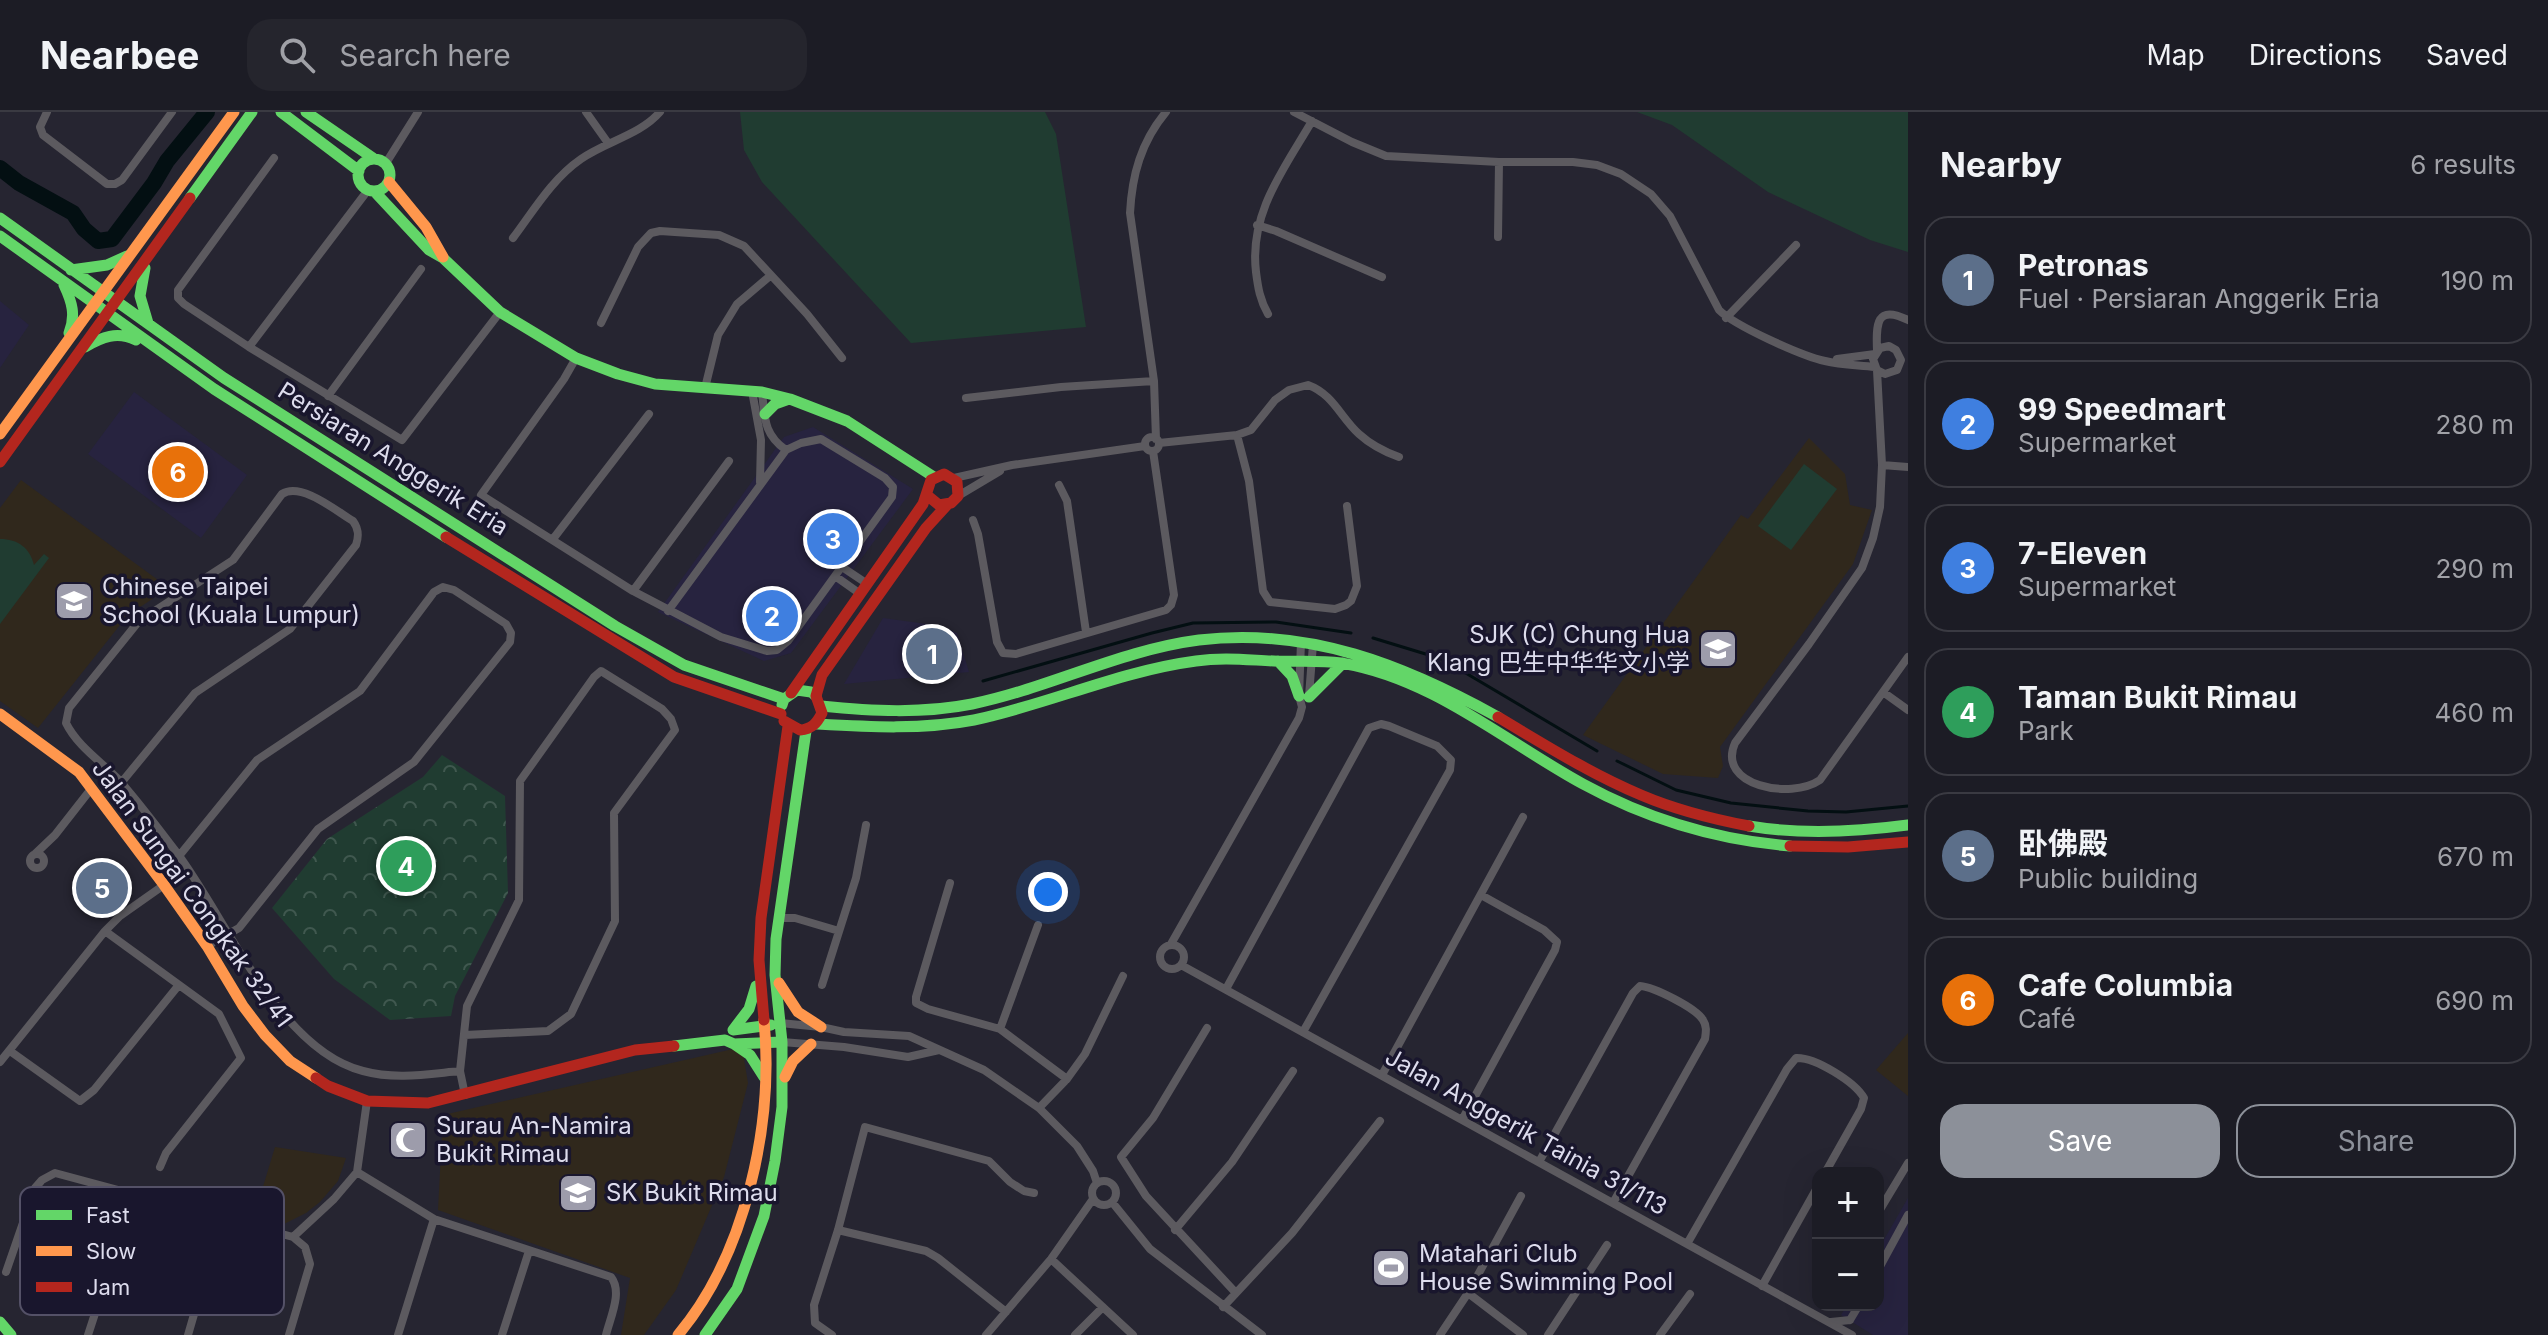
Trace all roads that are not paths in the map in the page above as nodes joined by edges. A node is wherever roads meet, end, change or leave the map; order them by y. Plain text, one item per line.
1 (47, 112) edge
2 (172, 112) edge
3 (234, 112) edge
4 (252, 112) edge
5 (281, 112) edge
6 (306, 112) edge
7 (418, 112) edge
8 (586, 112) edge
9 (660, 112) edge
10 (1166, 112) edge
11 (1294, 112) edge
12 (1312, 121) junction
13 (608, 143) junction
14 (274, 158) dead end
15 (373, 158) junction
16 (1499, 162) junction
17 (386, 163) junction
18 (359, 171) junction
19 (389, 182) junction
20 (371, 190) junction
21 (0, 218) edge
22 (1257, 225) junction
23 (0, 236) edge
24 (1498, 237) dead end
25 (513, 238) dead end
26 (1796, 245) dead end
27 (136, 248) junction
28 (149, 256) junction
29 (443, 258) junction
30 (421, 269) dead end
31 (71, 270) junction
32 (770, 276) junction
33 (1382, 277) dead end
34 (62, 281) junction
35 (103, 293) junction
36 (115, 302) junction
37 (95, 304) junction
38 (500, 312) junction
39 (107, 313) junction
40 (1268, 314) dead end
41 (1726, 318) junction
42 (1908, 320) edge
43 (601, 323) dead end
44 (151, 328) junction
45 (249, 347) junction
46 (1876, 352) junction
47 (1904, 353) edge
48 (77, 354) junction
49 (576, 358) junction
50 (842, 358) dead end
51 (1824, 361) junction
52 (1904, 366) edge
53 (1876, 368) junction
54 (1154, 381) junction
55 (34, 387) junction
56 (705, 388) junction
57 (214, 389) junction
58 (757, 391) junction
59 (328, 396) junction
60 (966, 398) dead end
61 (790, 399) junction
62 (649, 414) dead end
63 (765, 414) junction
64 (0, 434) edge
65 (1237, 435) junction
66 (1153, 445) junction
67 (786, 450) junction
68 (1399, 457) dead end
69 (729, 461) dead end
70 (0, 462) edge
71 (1012, 465) junction
72 (1882, 465) junction
73 (1908, 467) edge
74 (954, 478) junction
75 (760, 483) junction
76 (1059, 485) dead end
77 (930, 486) junction
78 (958, 496) junction
79 (947, 505) junction
80 (1347, 506) dead end
81 (973, 520) dead end
82 (553, 539) junction
83 (842, 567) junction
84 (835, 576) junction
85 (863, 588) junction
86 (633, 591) junction
87 (668, 611) junction
88 (1086, 632) junction
89 (1307, 643) junction
90 (1908, 657) edge
91 (1306, 659) junction
92 (1278, 661) junction
93 (1343, 663) junction
94 (1883, 692) junction
95 (788, 696) junction
96 (1303, 700) junction
97 (819, 701) junction
98 (1908, 710) edge
99 (0, 714) edge
100 (781, 714) junction
101 (788, 726) junction
102 (811, 727) junction
103 (121, 783) junction
104 (91, 789) junction
105 (1523, 817) dead end
106 (866, 825) dead end
107 (1908, 825) edge
108 (55, 835) junction
109 (1902, 843) edge
110 (1908, 851) edge
111 (179, 856) junction
112 (950, 883) dead end
113 (164, 885) junction
114 (1481, 895) junction
115 (779, 918) junction
116 (1038, 925) dead end
117 (105, 931) junction
118 (839, 931) junction
119 (228, 936) junction
120 (1171, 944) junction
121 (207, 946) junction
122 (1181, 965) junction
123 (758, 973) junction
124 (775, 975) junction
125 (1123, 976) dead end
126 (822, 985) dead end
127 (178, 986) junction
128 (1226, 989) junction
129 (780, 1023) junction
130 (764, 1026) junction
131 (821, 1027) junction
132 (1207, 1028) dead end
133 (1000, 1029) junction
134 (1303, 1032) junction
135 (883, 1034) junction
136 (465, 1035) junction
137 (731, 1038) junction
138 (766, 1042) junction
139 (782, 1042) junction
140 (811, 1044) junction
141 (940, 1049) junction
142 (10, 1051) junction
143 (883, 1054) junction
144 (0, 1062) edge
145 (460, 1071) junction
146 (1293, 1071) dead end
147 (1382, 1075) junction
148 (1067, 1079) junction
149 (766, 1081) junction
150 (782, 1084) junction
151 (465, 1095) junction
152 (367, 1101) junction
153 (1039, 1108) junction
154 (1462, 1120) junction
155 (1380, 1121) dead end
156 (1539, 1162) junction
157 (1908, 1165) edge
158 (160, 1167) dead end
159 (1828, 1167) edge
160 (357, 1172) junction
161 (1904, 1180) edge
162 (1097, 1183) junction
163 (36, 1187) edge
164 (108, 1187) edge
165 (1034, 1193) dead end
166 (1521, 1196) dead end
167 (1812, 1197) edge
168 (1093, 1199) junction
169 (1112, 1202) junction
170 (1613, 1203) junction
171 (1884, 1205) edge
172 (1908, 1215) edge
173 (434, 1219) junction
174 (838, 1230) junction
175 (1175, 1230) junction
176 (20, 1231) edge
177 (284, 1235) edge
178 (293, 1237) junction
179 (1687, 1244) junction
180 (1607, 1245) dead end
181 (529, 1251) junction
182 (1051, 1259) junction
183 (1884, 1259) edge
184 (6, 1272) dead end
185 (1762, 1286) junction
186 (1235, 1292) junction
187 (1468, 1293) junction
188 (1690, 1294) dead end
189 (1103, 1307) junction
190 (1223, 1307) junction
191 (1818, 1311) edge
192 (1855, 1311) edge
193 (1006, 1312) junction
194 (95, 1315) edge
195 (194, 1315) edge
196 (1816, 1315) junction
197 (1850, 1320) junction
198 (0, 1322) edge
199 (1829, 1322) junction
200 (11, 1335) edge
201 (88, 1335) edge
202 (188, 1335) edge
203 (289, 1335) edge
204 (398, 1335) edge
205 (502, 1335) edge
206 (606, 1335) edge
207 (678, 1335) edge
208 (705, 1335) edge
209 (832, 1335) edge
210 (986, 1335) edge
211 (1075, 1335) edge
212 (1133, 1335) edge
213 (1262, 1335) edge
214 (1440, 1335) edge
215 (1523, 1335) edge
216 (1548, 1335) edge
217 (1660, 1335) edge
218 (1854, 1335) edge

1 - 2 street
3 - 27 main road
4 - 28 main road
5 - 18 main road
6 - 15 main road
7 - 17 street
8 - 13 street
9 - 13 street
10 - 54 street
11 - 12 street
12 - 16 street
12 - 22 street
13 - 25 street
14 - 45 street
15 - 17 main road
15 - 18 main road
16 - 24 street
16 - 41 street
17 - 19 main road
18 - 20 main road
19 - 20 main road
19 - 29 main road
20 - 29 main road
20 - 45 street
21 - 31 main road, Persiaran Anggerik Eria
22 - 33 street
22 - 40 street
23 - 34 main road, Persiaran Anggerik Eria
26 - 41 street
27 - 31 main road
27 - 35 main road
28 - 36 main road
28 - 44 main road
29 - 38 main road
30 - 59 street
31 - 35 main road, Persiaran Anggerik Eria
32 - 43 street
32 - 50 street
32 - 56 street
34 - 37 main road, Persiaran Anggerik Eria
34 - 55 main road
35 - 36 main road, Persiaran Anggerik Eria
35 - 37 main road
36 - 39 main road
36 - 44 main road, Persiaran Anggerik Eria
37 - 39 main road, Persiaran Anggerik Eria
37 - 55 main road
38 - 49 main road
38 - 59 street
39 - 48 main road
39 - 57 main road, Persiaran Anggerik Eria
41 - 51 street
42 - 46 street
44 - 95 main road, Persiaran Anggerik Eria
45 - 59 street
46 - 47 street
46 - 51 street
46 - 53 street
47 - 52 street
48 - 57 main road
48 - 70 main road
49 - 56 main road
49 - 82 street
51 - 53 street
52 - 53 street
53 - 72 street
54 - 60 street
54 - 66 street
55 - 64 main road
56 - 58 main road
57 - 100 main road, Persiaran Anggerik Eria
58 - 61 main road
58 - 63 street
58 - 75 street
61 - 63 main road
61 - 77 main road
62 - 82 street
63 - 67 street
65 - 66 street
65 - 68 street
65 - 80 street
66 - 71 street
66 - 88 street
67 - 75 street
67 - 83 street
69 - 86 street
71 - 74 street
71 - 78 street
72 - 73 street
72 - 94 street
74 - 77 main road
74 - 78 main road
75 - 87 street
76 - 88 street
77 - 79 main road
77 - 85 main road
78 - 79 main road
79 - 97 main road
81 - 88 street
82 - 86 street
83 - 84 street
83 - 85 street
84 - 85 street
84 - 87 street
85 - 95 main road
86 - 87 street
89 - 91 street
89 - 97 main road
89 - 107 main road
90 - 94 street
91 - 92 main road
91 - 93 main road
91 - 96 street
92 - 96 main road
92 - 102 main road
93 - 96 main road
93 - 109 main road
94 - 98 street
95 - 97 main road
95 - 100 main road
96 - 120 street
97 - 102 main road
99 - 104 main road, Jalan Sungai Congkak 32/41
100 - 101 main road
101 - 102 main road
101 - 123 main road
102 - 115 main road
103 - 103 street
103 - 111 street
104 - 108 street
104 - 113 main road, Jalan Sungai Congkak 32/41
105 - 114 street
106 - 118 street
108 - 108 street
109 - 110 street
111 - 119 street
111 - 119 street
112 - 133 street
113 - 117 street
113 - 121 main road, Jalan Sungai Congkak 32/41
114 - 147 street
114 - 154 street
115 - 118 street
115 - 124 main road
116 - 133 street
117 - 127 street
117 - 142 street
118 - 126 street
119 - 121 street
119 - 145 street
120 - 122 street
120 - 122 street
121 - 152 main road, Jalan Sungai Congkak 32/41
122 - 128 street, Jalan Anggerik Tainia 31/113
123 - 130 main road
123 - 137 main road
124 - 129 main road
124 - 131 main road
125 - 148 street
127 - 142 street
127 - 158 street
128 - 134 street, Jalan Anggerik Tainia 31/113
128 - 134 street
129 - 130 main road
129 - 131 street
129 - 139 main road
130 - 137 main road
130 - 138 main road
131 - 135 street
132 - 175 street
133 - 148 street
134 - 147 street, Jalan Anggerik Tainia 31/113
135 - 141 street
135 - 143 street
136 - 136 street
136 - 145 street
137 - 138 main road
137 - 149 main road
137 - 151 main road, Jalan Sungai Congkak 32/41
138 - 139 main road
138 - 149 main road
139 - 140 street
139 - 150 main road
140 - 143 street
140 - 150 main road
141 - 143 street
141 - 153 street
142 - 144 street
145 - 151 street
146 - 175 street
147 - 154 street, Jalan Anggerik Tainia 31/113
148 - 153 street
149 - 207 main road
150 - 208 main road
151 - 152 main road, Jalan Sungai Congkak 32/41
152 - 160 street
153 - 162 street
154 - 156 street, Jalan Anggerik Tainia 31/113
155 - 186 street
156 - 170 street, Jalan Anggerik Tainia 31/113
156 - 170 street
157 - 161 street
159 - 179 street
160 - 173 street
160 - 178 street
161 - 171 street
162 - 168 street
162 - 169 street
163 - 164 street
165 - 174 street
166 - 187 street
167 - 185 street
168 - 169 street
168 - 182 street
169 - 190 street
170 - 179 street, Jalan Anggerik Tainia 31/113
172 - 183 street
173 - 181 street
173 - 204 street
174 - 193 street
174 - 209 street
175 - 186 street
176 - 184 street
177 - 178 street
178 - 203 street
179 - 185 street, Jalan Anggerik Tainia 31/113
180 - 216 street
181 - 205 street
181 - 206 street
182 - 189 street
182 - 193 street
185 - 196 street, Jalan Anggerik Tainia 31/113
186 - 190 street
187 - 214 street
187 - 215 street
188 - 217 street
189 - 211 street
189 - 212 street
190 - 213 street
191 - 196 street
192 - 197 street
193 - 210 street
194 - 201 street
195 - 202 street
196 - 199 street, Jalan Anggerik Tainia 31/113
197 - 199 street
197 - 218 street
198 - 200 main road
199 - 218 street, Jalan Anggerik Tainia 31/113

